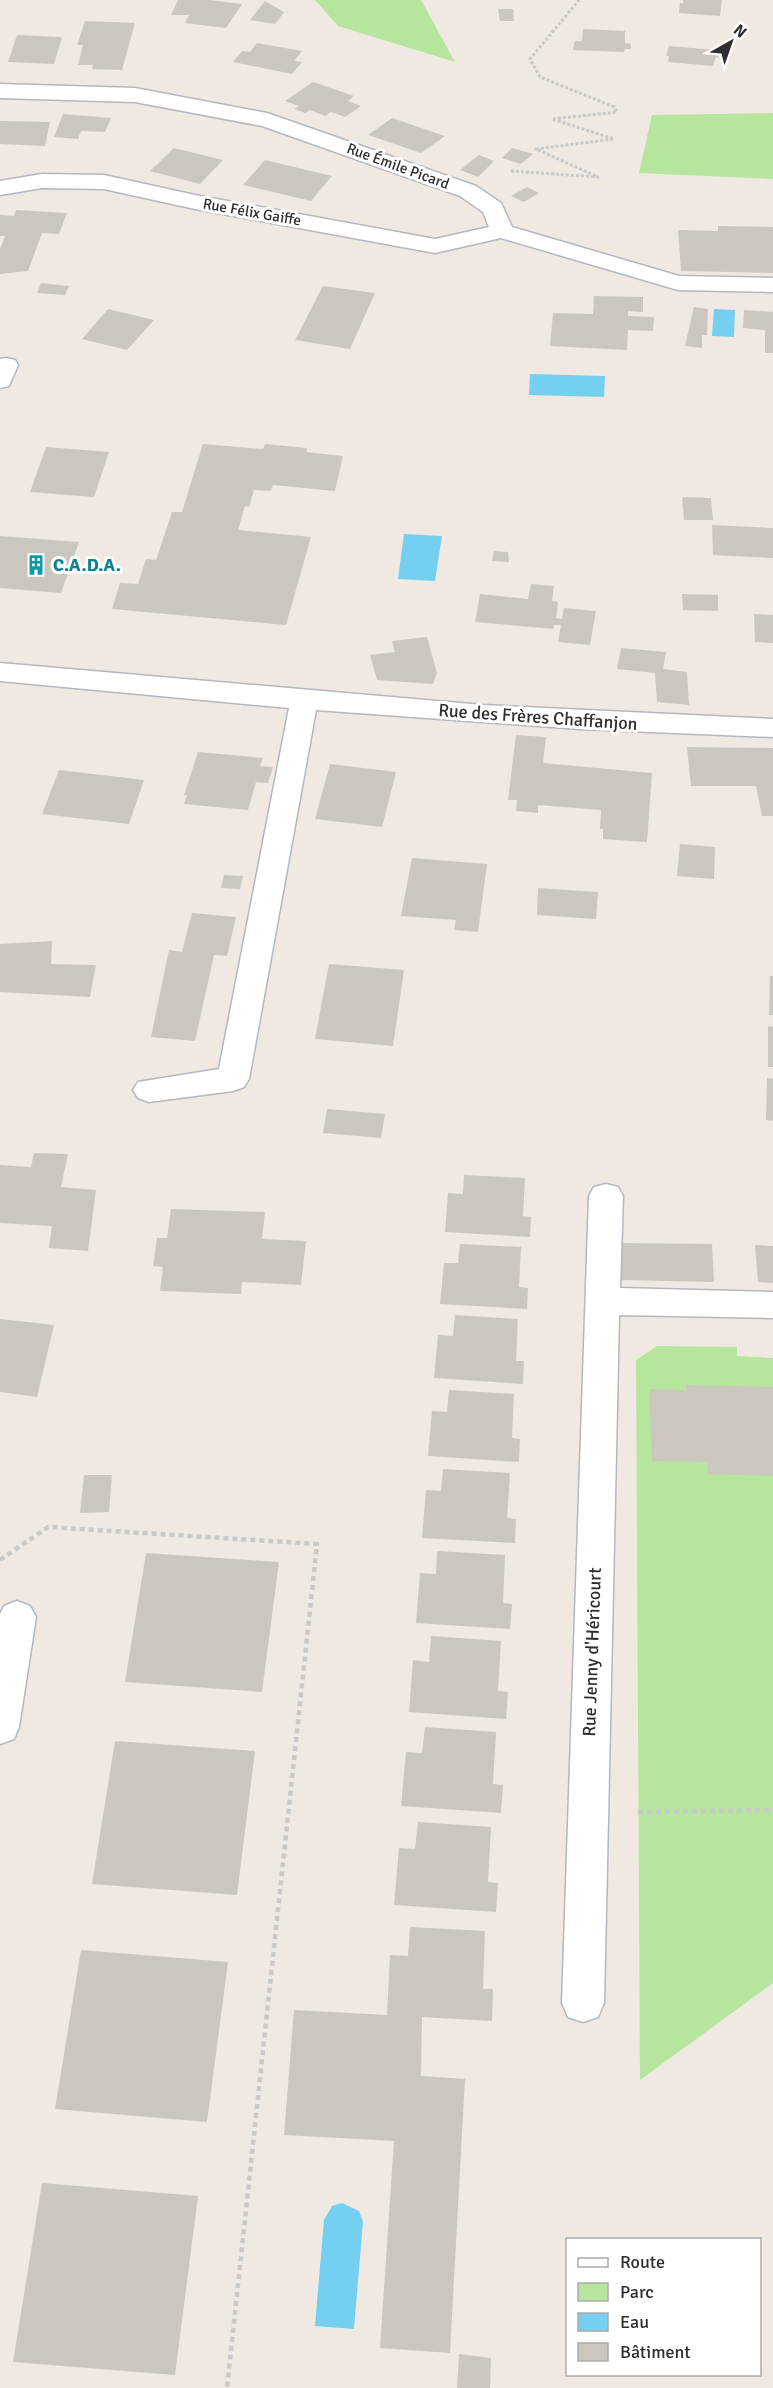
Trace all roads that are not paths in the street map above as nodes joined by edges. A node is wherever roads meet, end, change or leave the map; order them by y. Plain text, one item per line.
1 (0, 91) edge
2 (0, 188) edge
3 (502, 231) junction
4 (773, 285) edge
5 (0, 672) edge
6 (304, 701) junction
7 (773, 728) edge
8 (149, 1090) dead end
9 (606, 1196) dead end
10 (603, 1301) junction
11 (773, 1305) edge
12 (17, 1617) dead end
13 (0, 1727) edge
14 (583, 2003) dead end

1 - 3 street, Rue Émile Picard
2 - 3 street, Rue Félix Gaiffe
3 - 4 street
5 - 6 street, Rue des Frères Chaffanjon
6 - 7 street, Rue des Frères Chaffanjon
6 - 8 street
9 - 10 street, Rue Jenny d'Héricourt
10 - 11 street
10 - 14 street, Rue Jenny d'Héricourt
12 - 13 street

